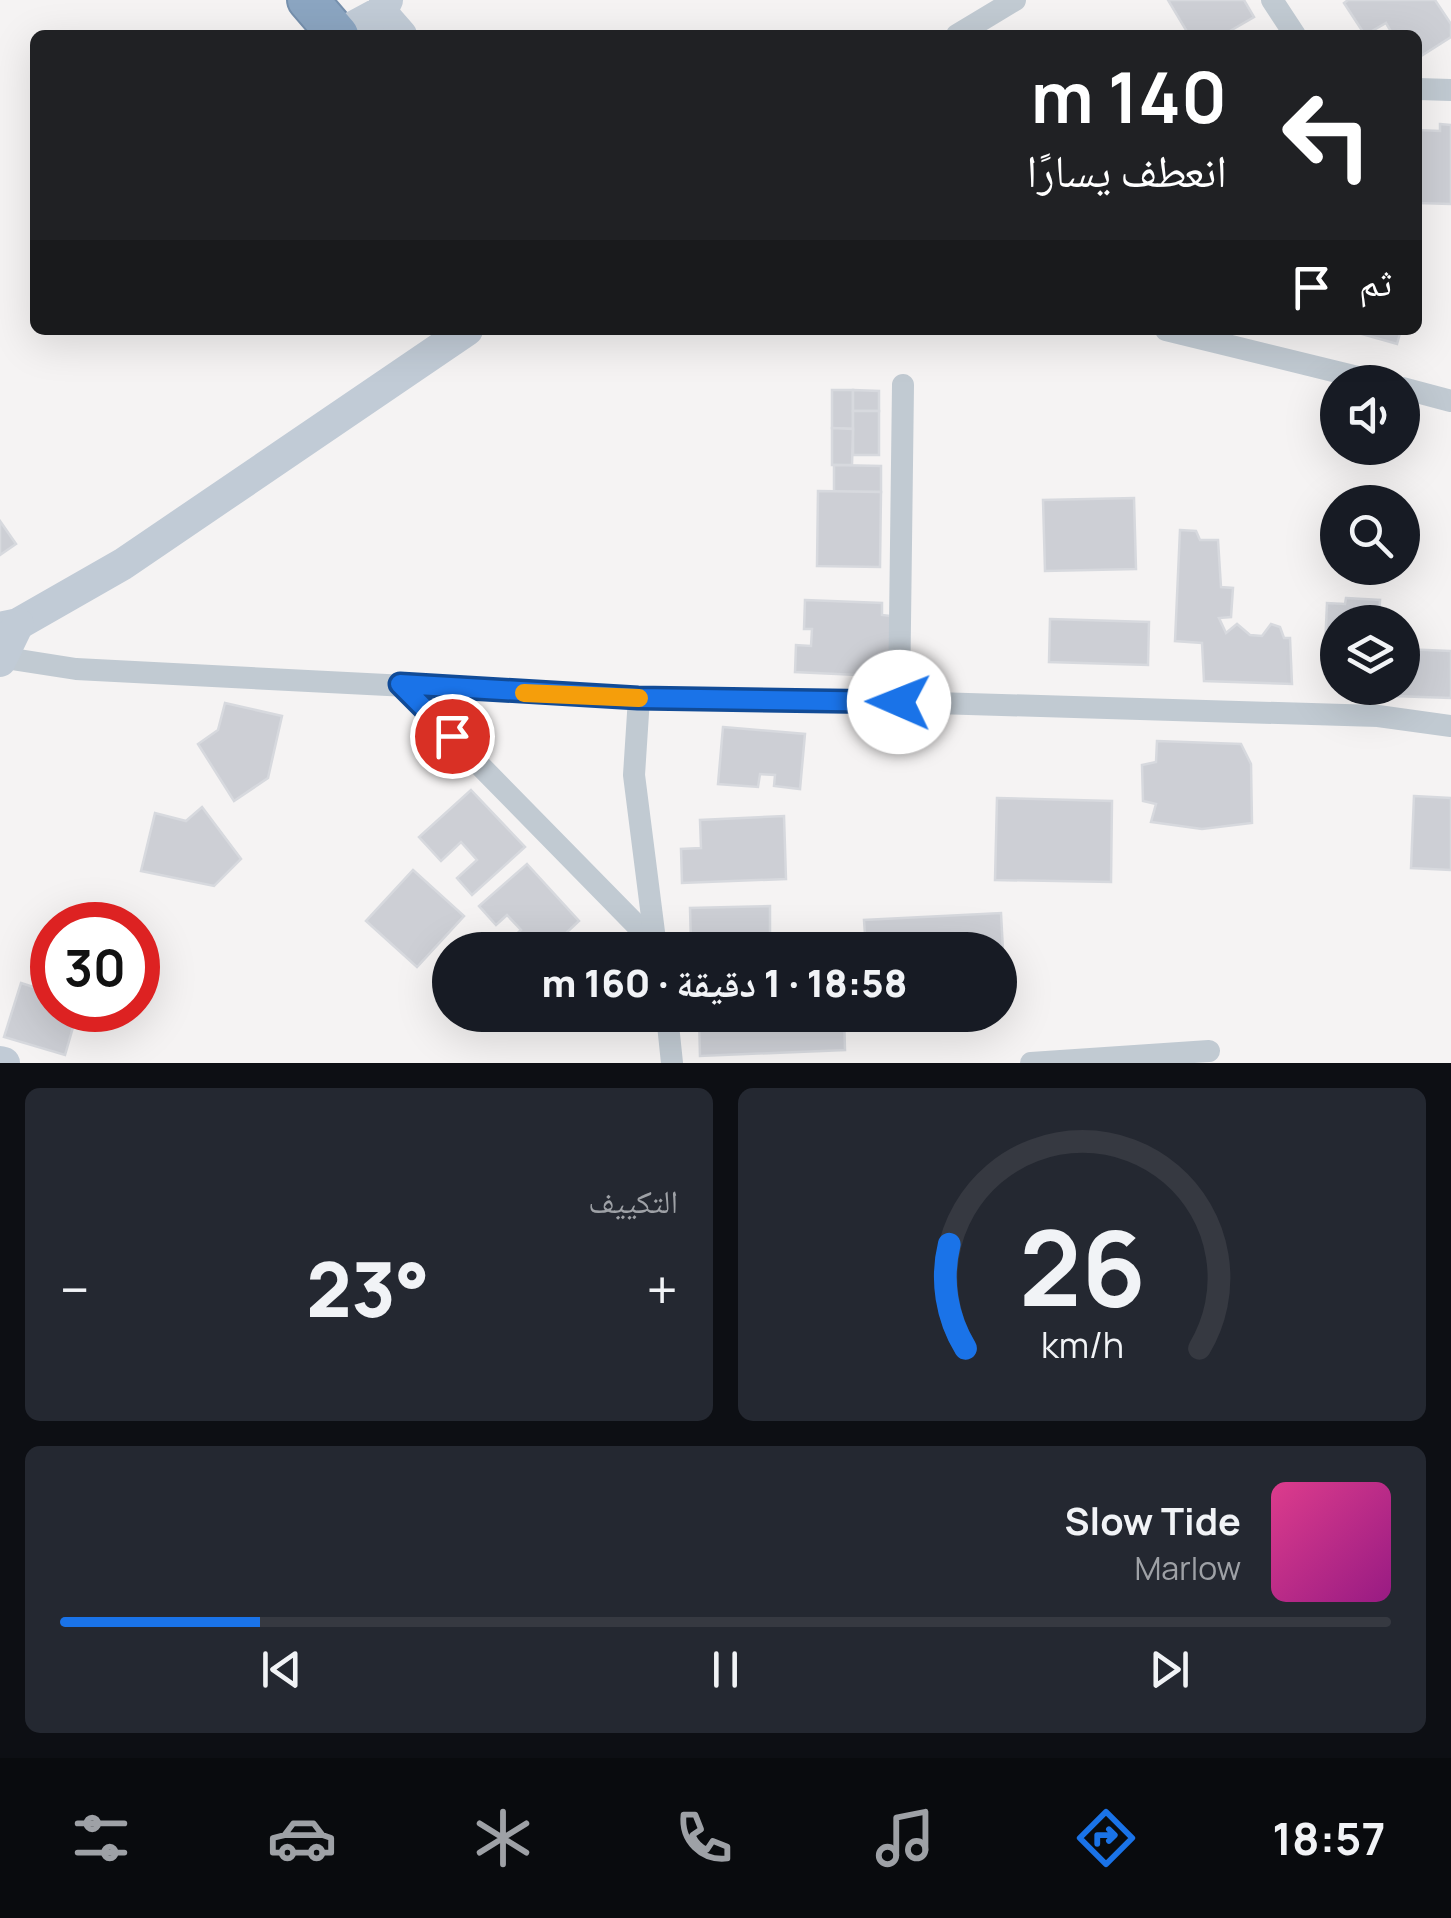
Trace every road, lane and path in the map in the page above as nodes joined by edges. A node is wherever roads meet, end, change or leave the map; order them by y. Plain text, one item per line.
1 (308, 0) edge
2 (1014, 0) edge
3 (1272, 0) edge
4 (389, 16) edge
5 (334, 30) edge
6 (351, 30) edge
7 (965, 30) edge
8 (1292, 30) edge
9 (1422, 89) edge
10 (1451, 90) edge
11 (460, 335) edge
12 (1186, 335) edge
13 (1320, 368) edge
14 (903, 385) dead end
15 (1420, 392) edge
16 (1451, 400) edge
17 (4, 646) edge
18 (400, 684) junction
19 (638, 698) junction
20 (899, 702) junction
21 (1451, 726) edge
22 (641, 932) edge
23 (654, 932) edge
24 (668, 1032) edge
25 (1209, 1051) dead end
26 (672, 1063) edge
27 (1031, 1063) edge

1 - 5 highway
2 - 7 street
3 - 8 street
4 - 6 street
9 - 10 street
11 - 17 street
12 - 13 street
14 - 20 street
15 - 16 street
17 - 18 street
18 - 19 street
18 - 22 street
19 - 20 street
19 - 23 street
20 - 21 street
24 - 26 street
25 - 27 street

